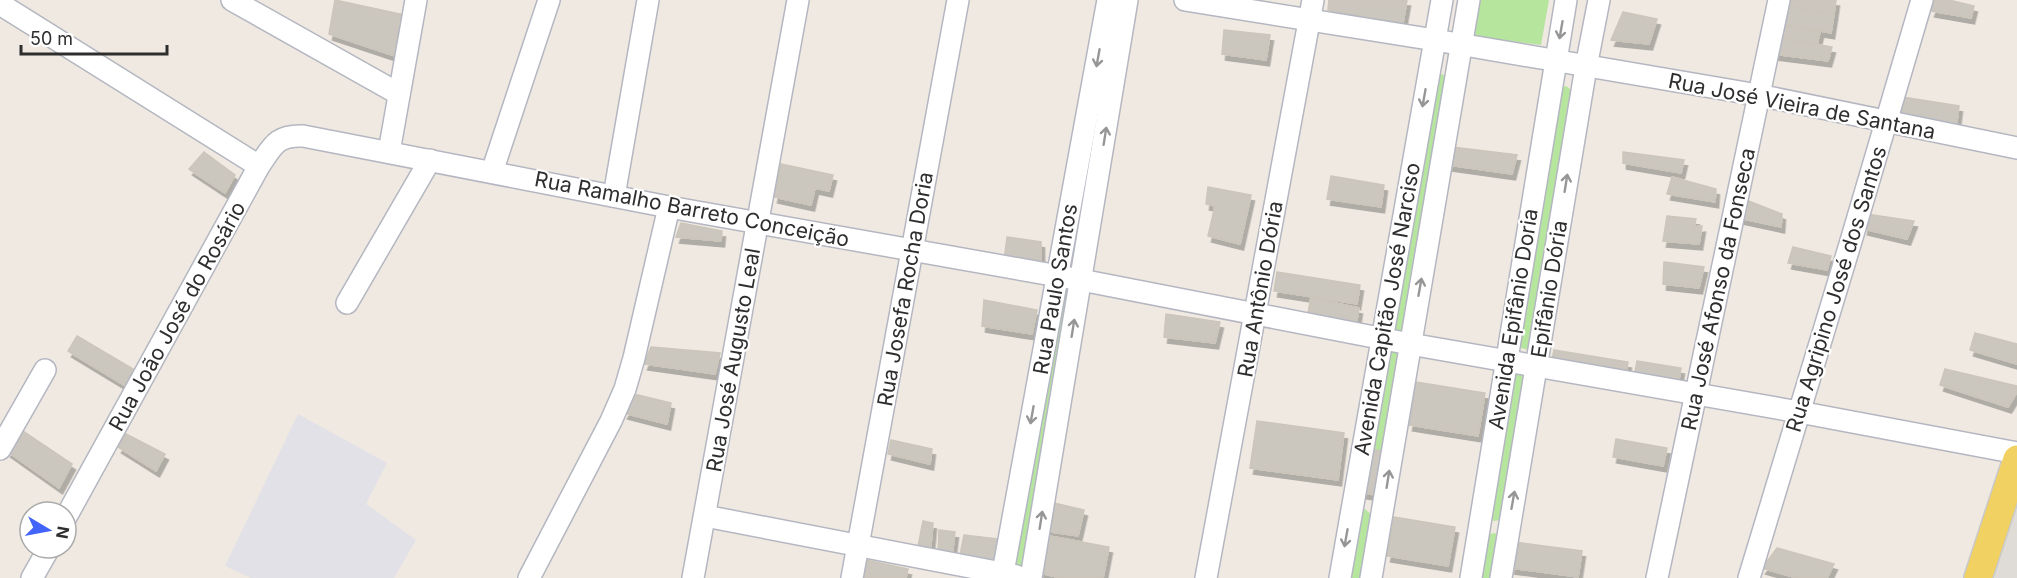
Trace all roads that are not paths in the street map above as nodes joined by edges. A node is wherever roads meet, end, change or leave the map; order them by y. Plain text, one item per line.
1 (231, 0) edge
2 (416, 0) edge
3 (549, 0) edge
4 (648, 0) edge
5 (798, 0) edge
6 (958, 0) edge
7 (1108, 0) edge
8 (1127, 0) edge
9 (1185, 0) edge
10 (1442, 0) edge
11 (1469, 0) edge
12 (1566, 0) edge
13 (1599, 0) edge
14 (1779, 0) edge
15 (1922, 0) edge
16 (1213, 2) edge
17 (0, 4) edge
18 (1311, 10) edge
19 (1435, 40) junction
20 (1461, 45) junction
21 (1556, 61) junction
22 (1586, 67) junction
23 (399, 94) junction
24 (1758, 95) junction
25 (1887, 121) junction
26 (303, 136) joint
27 (2017, 148) edge
28 (389, 152) junction
29 (430, 160) junction
30 (259, 166) junction
31 (492, 172) junction
32 (614, 196) junction
33 (669, 207) junction
34 (757, 223) junction
35 (913, 250) junction
36 (1058, 276) junction
37 (1081, 280) junction
38 (347, 303) dead end
39 (1256, 313) junction
40 (1380, 339) junction
41 (1410, 344) junction
42 (1506, 362) junction
43 (1536, 367) junction
44 (45, 370) dead end
45 (1696, 394) junction
46 (1799, 412) junction
47 (0, 448) edge
48 (2017, 461) edge
49 (75, 500) edge
50 (1352, 503) junction
51 (1384, 508) junction
52 (705, 516) junction
53 (1479, 522) junction
54 (1509, 527) junction
55 (857, 547) junction
56 (42, 560) edge
57 (1003, 576) edge
58 (32, 578) edge
59 (529, 578) edge
60 (693, 578) edge
61 (852, 578) edge
62 (1030, 578) edge
63 (1206, 578) edge
64 (1340, 578) edge
65 (1371, 578) edge
66 (1471, 578) edge
67 (1500, 578) edge
68 (1657, 578) edge
69 (1749, 578) edge
70 (1978, 578) edge

1 - 23 street
2 - 23 street
3 - 31 street
4 - 32 street
5 - 34 street, Rua José Augusto Leal
6 - 35 street, Rua Josefa Rocha Doria
7 -> 36 street, Rua Paulo Santos
37 -> 8 street, Rua Paulo Santos
9 - 16 street, Rua José Vieira de Santana
10 - 19 street, Avenida Capitão José Narciso
11 - 20 street, Avenida Capitão José Narciso
12 -> 21 street
13 - 22 street, Epifânio Dória
14 - 24 street, Rua José Afonso da Fonseca
15 - 25 street, Rua Agripino José dos Santos
16 - 18 street, Rua José Vieira de Santana
17 - 30 street
18 - 19 street, Rua José Vieira de Santana
18 - 39 street, Rua Antônio Dória
19 - 20 street, Rua José Vieira de Santana
19 -> 40 street, Avenida Capitão José Narciso
20 - 21 street, Rua José Vieira de Santana
41 -> 20 street, Avenida Capitão José Narciso
21 - 22 street, Rua José Vieira de Santana
21 - 42 street, Avenida Epifânio Doria
22 - 24 street, Rua José Vieira de Santana
43 -> 22 street, Epifânio Dória
23 - 28 street
24 - 25 street, Rua José Vieira de Santana
24 - 45 street, Rua José Afonso da Fonseca
25 - 27 street, Rua José Vieira de Santana
25 - 46 street, Rua Agripino José dos Santos
26 - 28 street, Rua Ramalho Barreto Conceição
26 - 30 street, Rua João José do Rosário
28 - 29 street, Rua Ramalho Barreto Conceição
29 - 31 street, Rua Ramalho Barreto Conceição
29 - 38 street
30 - 49 street, Rua João José do Rosário
31 - 32 street, Rua Ramalho Barreto Conceição
32 - 33 street, Rua Ramalho Barreto Conceição
33 - 34 street, Rua Ramalho Barreto Conceição
33 - 59 street
34 - 35 street, Rua Ramalho Barreto Conceição
34 - 52 street, Rua José Augusto Leal
35 - 36 street, Rua Ramalho Barreto Conceição
35 - 55 street, Rua Josefa Rocha Doria
36 - 37 street, Rua Ramalho Barreto Conceição
36 -> 57 street, Rua Paulo Santos
37 - 39 street, Rua Ramalho Barreto Conceição
62 -> 37 street, Rua Paulo Santos
39 - 40 street, Rua Ramalho Barreto Conceição
39 - 63 street, Rua Antônio Dória
40 - 41 street, Rua Ramalho Barreto Conceição
40 - 50 street, Avenida Capitão José Narciso
41 - 42 street, Rua Ramalho Barreto Conceição
51 -> 41 street, Avenida Capitão José Narciso
42 - 43 street, Rua Ramalho Barreto Conceição
42 - 53 street, Avenida Epifânio Doria
43 - 45 street, Rua Ramalho Barreto Conceição
54 -> 43 street, Epifânio Dória
44 - 47 street
45 - 46 street, Rua Ramalho Barreto Conceição
45 - 68 street, Rua José Afonso da Fonseca
46 - 48 street, Rua Ramalho Barreto Conceição
46 - 69 street, Rua Agripino José dos Santos
48 - 70 main road
50 - 51 street
50 -> 64 street, Avenida Capitão José Narciso
51 - 65 street, Avenida Capitão José Narciso
52 - 55 street
52 - 60 street, Rua José Augusto Leal
53 - 54 street
53 - 66 street, Avenida Epifânio Doria
54 - 67 street, Epifânio Dória
55 - 57 street
55 - 61 street, Rua Josefa Rocha Doria
56 - 58 street
57 - 62 street

